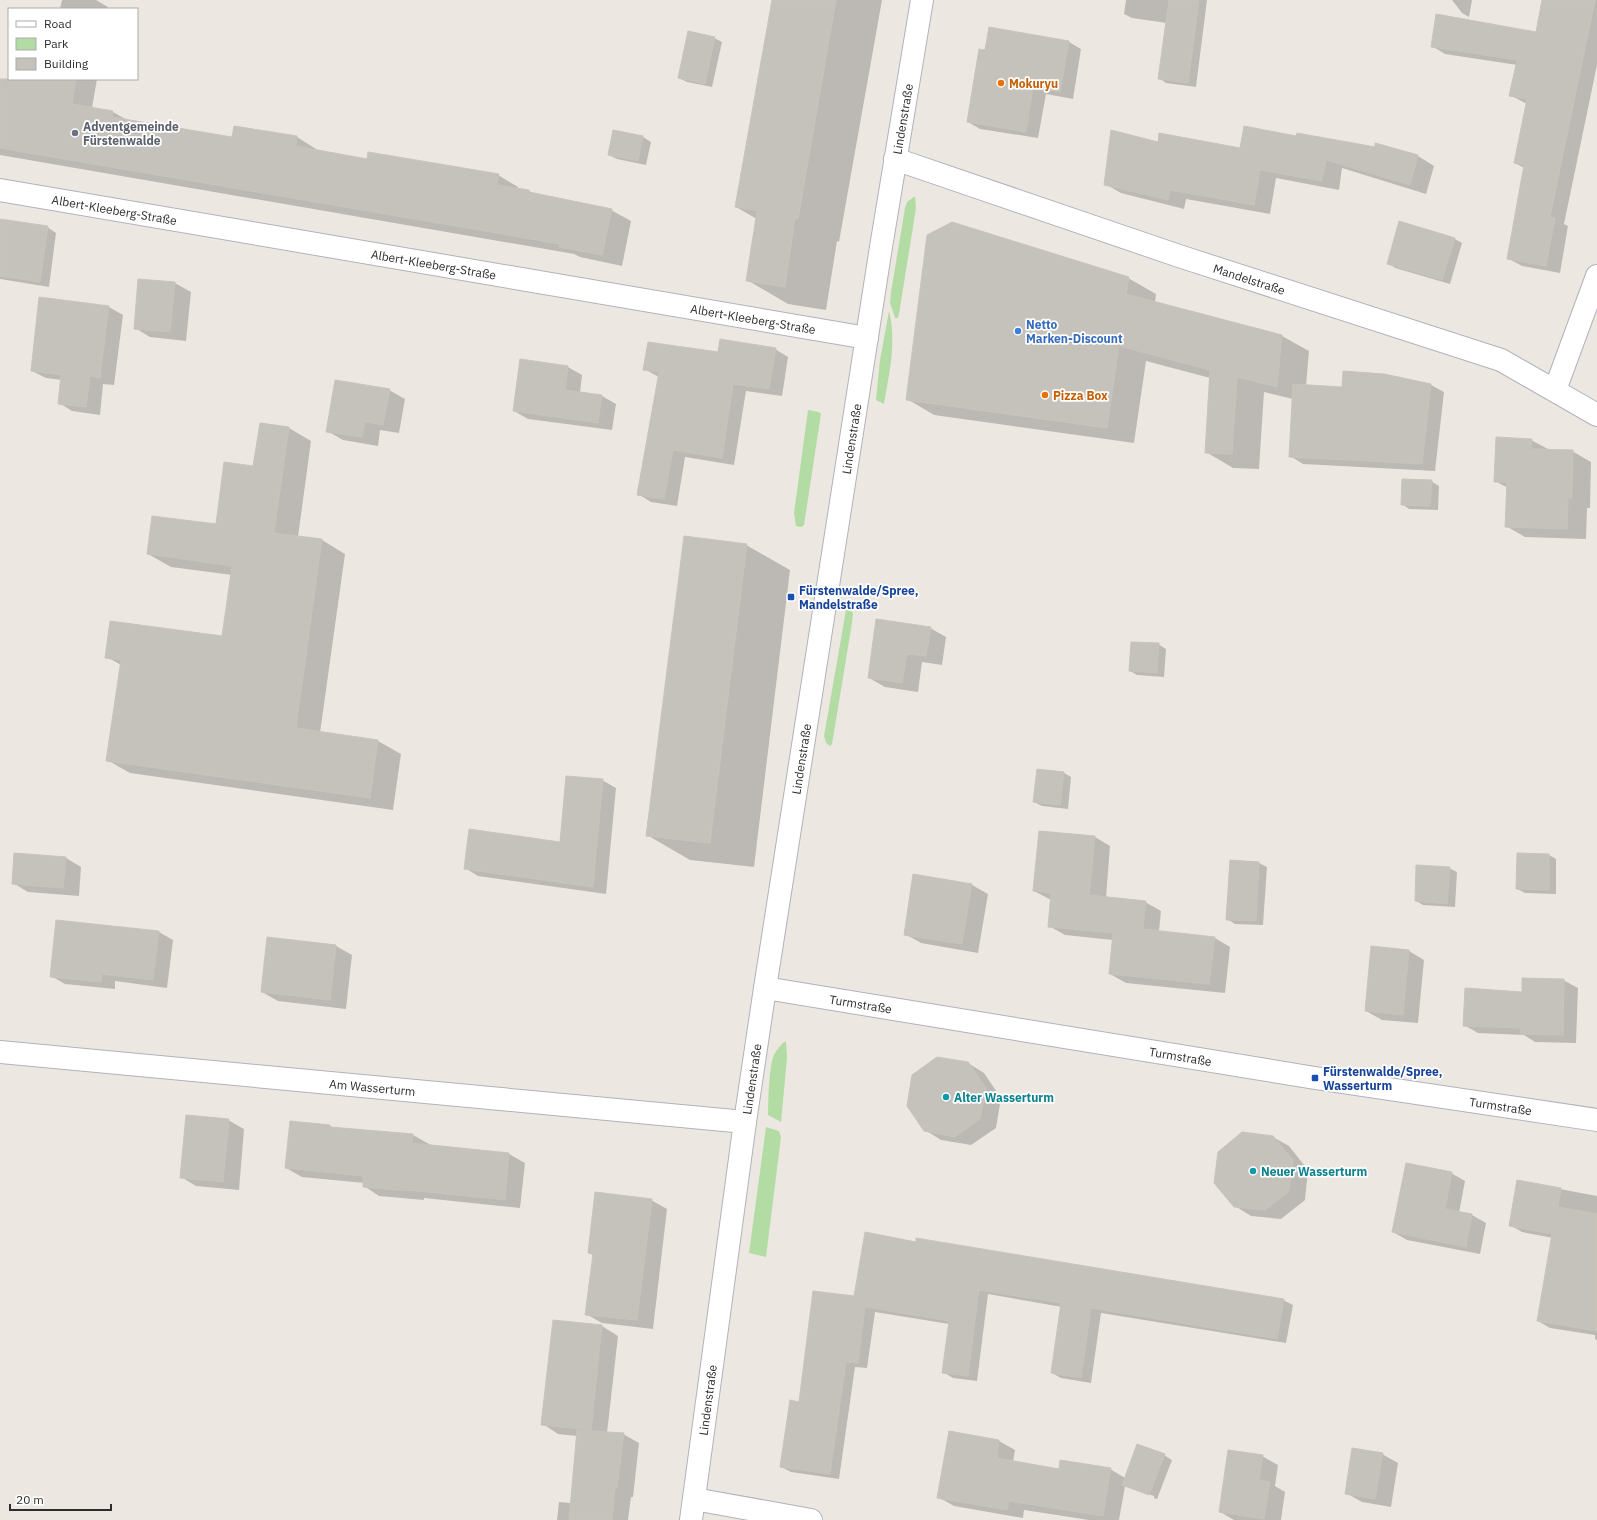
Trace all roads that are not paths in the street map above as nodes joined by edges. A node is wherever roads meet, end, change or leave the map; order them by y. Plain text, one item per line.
1 (922, 0) edge
2 (895, 159) junction
3 (0, 190) edge
4 (1597, 276) edge
5 (867, 338) junction
6 (1555, 390) junction
7 (1597, 415) edge
8 (765, 988) junction
9 (0, 1052) edge
10 (1597, 1119) edge
11 (745, 1122) junction
12 (692, 1510) edge
13 (811, 1520) edge

1 - 2 street, Lindenstraße
2 - 5 street, Lindenstraße
2 - 6 street, Mandelstraße
3 - 5 street, Albert-Kleeberg-Straße
4 - 6 street
5 - 8 street, Lindenstraße
6 - 7 street, Mandelstraße
8 - 10 street, Turmstraße
8 - 11 street, Lindenstraße
9 - 11 street, Am Wasserturm
11 - 12 street, Lindenstraße
12 - 13 street

